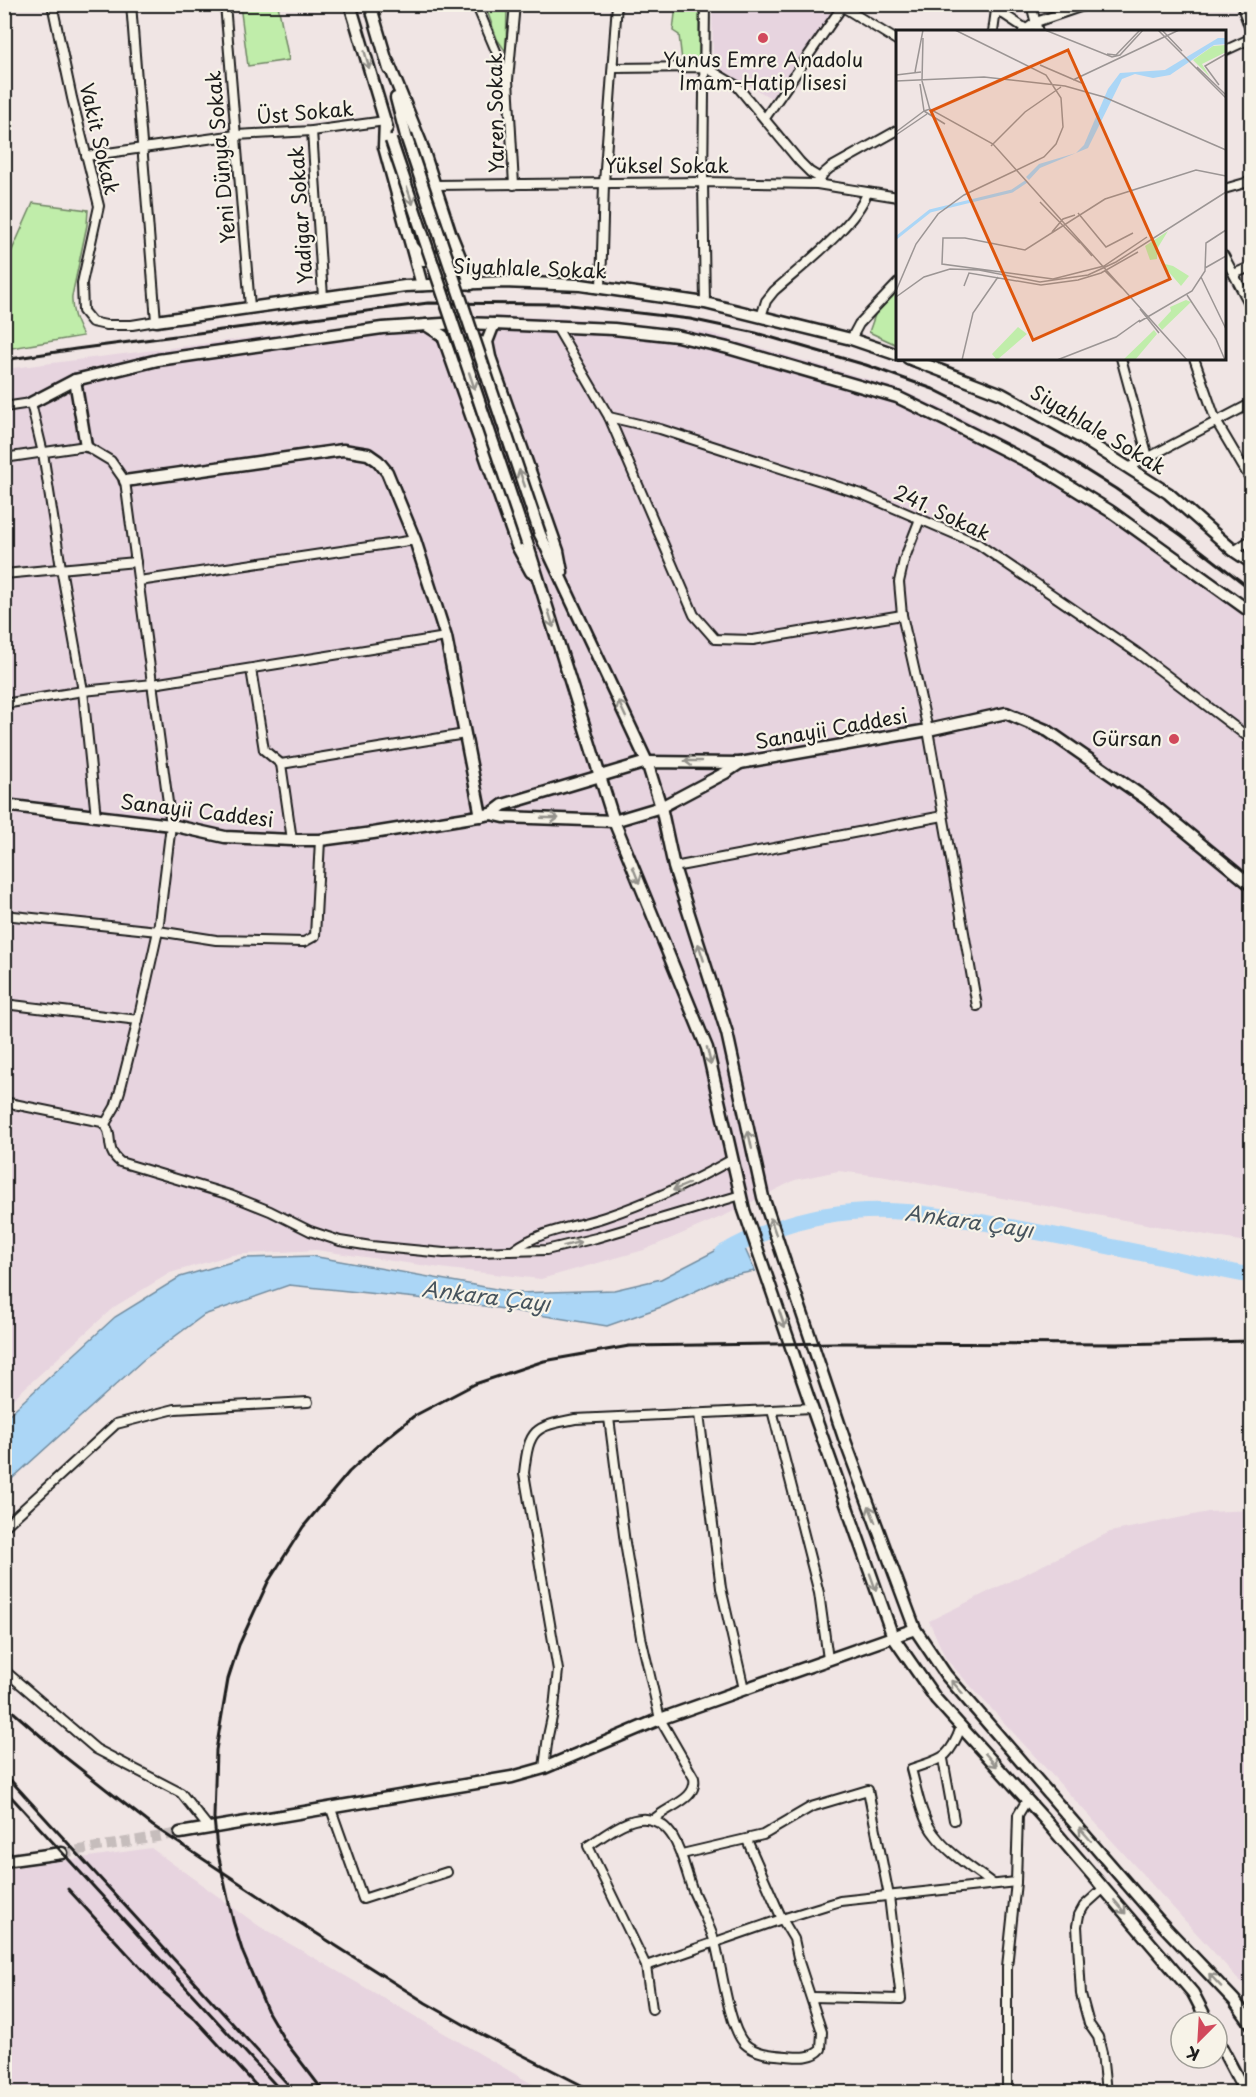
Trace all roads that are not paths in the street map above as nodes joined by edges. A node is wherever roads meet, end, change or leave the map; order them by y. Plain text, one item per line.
1 (52, 4) edge
2 (130, 4) edge
3 (225, 4) edge
4 (350, 4) edge
5 (370, 4) edge
6 (476, 4) edge
7 (515, 4) edge
8 (616, 4) edge
9 (705, 4) edge
10 (988, 4) edge
11 (1031, 4) edge
12 (1089, 4) edge
13 (1241, 4) edge
14 (840, 6) edge
15 (996, 10) junction
16 (1036, 22) junction
17 (993, 30) edge
18 (1024, 30) edge
19 (1038, 30) edge
20 (1251, 37) edge
21 (896, 40) edge
22 (1226, 50) edge
23 (388, 62) junction
24 (705, 67) junction
25 (613, 68) junction
26 (508, 80) junction
27 (765, 118) junction
28 (385, 121) junction
29 (312, 131) junction
30 (896, 131) edge
31 (236, 135) junction
32 (143, 149) junction
33 (86, 156) junction
34 (819, 181) junction
35 (1251, 181) edge
36 (703, 182) junction
37 (604, 183) junction
38 (435, 185) junction
39 (514, 185) junction
40 (1226, 188) edge
41 (867, 193) junction
42 (896, 197) edge
43 (450, 232) junction
44 (411, 245) junction
45 (1226, 260) edge
46 (1251, 266) edge
47 (1234, 274) junction
48 (471, 284) junction
49 (896, 284) edge
50 (422, 285) junction
51 (602, 288) junction
52 (323, 297) junction
53 (705, 303) junction
54 (250, 307) junction
55 (1251, 309) edge
56 (761, 317) junction
57 (156, 321) junction
58 (494, 324) junction
59 (426, 325) junction
60 (556, 326) junction
61 (851, 339) junction
62 (896, 355) edge
63 (490, 357) junction
64 (913, 360) edge
65 (1121, 360) edge
66 (1195, 360) edge
67 (75, 380) junction
68 (458, 381) junction
69 (31, 403) junction
70 (1251, 403) edge
71 (4, 407) edge
72 (609, 417) junction
73 (1216, 421) junction
74 (86, 446) junction
75 (43, 453) junction
76 (1148, 457) junction
77 (4, 458) edge
78 (1128, 468) junction
79 (125, 481) junction
80 (1251, 482) edge
81 (920, 519) junction
82 (1251, 539) edge
83 (415, 540) junction
84 (1234, 551) junction
85 (136, 562) junction
86 (1251, 563) edge
87 (61, 568) junction
88 (4, 574) edge
89 (139, 581) junction
90 (565, 588) junction
91 (544, 597) junction
92 (1251, 613) edge
93 (902, 615) junction
94 (446, 637) junction
95 (251, 669) junction
96 (153, 684) junction
97 (83, 691) junction
98 (4, 704) edge
99 (928, 730) junction
100 (465, 734) junction
101 (1251, 740) edge
102 (647, 762) junction
103 (740, 763) junction
104 (281, 764) junction
105 (599, 775) junction
106 (4, 805) edge
107 (661, 807) junction
108 (486, 815) junction
109 (943, 816) junction
110 (96, 817) junction
111 (614, 821) junction
112 (171, 825) junction
113 (292, 840) junction
114 (320, 840) junction
115 (674, 867) junction
116 (1251, 886) edge
117 (4, 915) edge
118 (158, 931) junction
119 (4, 1004) edge
120 (977, 1006) dead end
121 (138, 1020) junction
122 (4, 1102) edge
123 (105, 1124) junction
124 (732, 1160) junction
125 (741, 1195) junction
126 (514, 1250) junction
127 (308, 1402) dead end
128 (812, 1408) junction
129 (772, 1410) junction
130 (699, 1413) junction
131 (609, 1418) junction
132 (4, 1527) edge
133 (915, 1629) junction
134 (893, 1637) junction
135 (828, 1659) junction
136 (4, 1670) edge
137 (744, 1689) junction
138 (660, 1719) junction
139 (961, 1727) junction
140 (942, 1759) junction
141 (544, 1768) junction
142 (1027, 1800) junction
143 (331, 1809) junction
144 (653, 1820) junction
145 (954, 1820) dead end
146 (209, 1828) junction
147 (180, 1833) tunnel mouth
148 (747, 1840) junction
149 (63, 1853) tunnel mouth
150 (682, 1854) junction
151 (4, 1861) edge
152 (447, 1872) dead end
153 (1016, 1882) junction
154 (993, 1884) junction
155 (1104, 1888) junction
156 (889, 1896) junction
157 (782, 1919) junction
158 (716, 1944) junction
159 (646, 1966) junction
160 (812, 1997) junction
161 (652, 2008) dead end
162 (1202, 2010) edge
163 (1251, 2025) edge
164 (1229, 2062) edge
165 (1007, 2092) edge
166 (1106, 2092) edge
167 (1245, 2092) edge

1 - 33 street, Vakit Sokak
2 - 32 street
3 - 31 street, Yeni Dünya Sokak
4 -> 28 main road
5 - 23 main road
6 - 26 street
7 - 26 street, Yaren Sokak
8 - 25 street
9 - 24 street
10 - 15 street
11 - 16 street
12 - 16 street
13 - 20 street
14 - 21 street
14 - 27 street
15 - 17 street
15 - 18 street
16 - 18 street
16 - 19 street
20 - 22 street
23 - 38 main road
90 -> 23 main road, bridge
24 - 25 street
24 - 27 street
24 - 36 street
25 - 37 street
26 - 39 street, Yaren Sokak
27 - 34 street
28 - 29 street, Üst Sokak
28 - 44 main road
28 -> 91 main road, bridge
29 - 31 street, Üst Sokak
29 - 52 street, Yadigar Sokak
30 - 34 street
31 - 32 street, Üst Sokak
31 - 54 street, Yeni Dünya Sokak
32 - 33 street, Üst Sokak
32 - 57 street
33 - 57 street, Vakit Sokak
34 - 36 street, Yüksel Sokak
34 - 41 street, Yüksel Sokak
35 - 40 street
36 - 37 street, Yüksel Sokak
36 - 53 street
37 - 39 street, Yüksel Sokak
37 - 51 street
38 - 39 street, Yüksel Sokak
38 - 43 main road
41 - 42 street, Yüksel Sokak
41 - 56 street
43 - 44 main road
43 - 48 main road
44 - 50 main road
45 - 47 street
46 - 47 street
47 - 55 street
48 - 50 main road, Siyahlale Sokak
48 - 51 main road, Siyahlale Sokak
49 - 61 street
50 - 52 main road, Siyahlale Sokak
51 - 53 main road, Siyahlale Sokak
52 - 54 main road, Siyahlale Sokak
53 - 56 main road, Siyahlale Sokak
54 - 57 main road, Siyahlale Sokak
56 - 61 main road, Siyahlale Sokak
58 - 59 main road
58 - 60 main road
58 - 63 main road
59 - 67 main road
59 - 68 main road
60 - 72 street
60 - 92 main road
61 - 62 main road, Siyahlale Sokak
63 - 68 main road
63 - 90 main road
64 - 78 main road, Siyahlale Sokak
65 - 76 street
66 - 73 street
67 - 69 main road
67 - 74 main road
68 - 91 main road
69 - 71 street
69 - 75 street
70 - 73 street
72 - 81 street, 241. Sokak
72 - 93 street
73 - 76 street
73 - 80 street
74 - 75 street
74 - 79 street
75 - 77 street
75 - 87 street
76 - 78 street
78 - 84 main road, Siyahlale Sokak
79 - 83 main road
79 - 85 street
81 - 93 street
81 - 101 street, 241. Sokak
82 - 84 street
83 - 89 street
83 - 94 main road
84 - 86 main road, Siyahlale Sokak
85 - 87 street
85 - 89 street
87 - 88 street
87 - 97 street
89 - 96 street
102 -> 90 main road
91 -> 105 main road
93 - 99 street
94 - 95 street
94 - 100 main road
95 - 96 street
95 - 104 street
96 - 97 street
96 - 112 street
97 - 98 street
97 - 110 street
99 - 103 main road, Sanayii Caddesi
99 - 109 street
99 - 116 main road, Sanayii Caddesi
100 - 104 street
100 - 108 main road
103 -> 102 main road, Sanayii Caddesi
102 - 105 main road, Sanayii Caddesi
102 - 107 main road
103 - 107 main road, Sanayii Caddesi
104 - 113 street
105 - 108 main road, Sanayii Caddesi
105 - 111 main road
106 - 110 main road, Sanayii Caddesi
107 - 111 main road, Sanayii Caddesi
107 - 115 main road
108 -> 111 main road, Sanayii Caddesi
108 - 114 main road, Sanayii Caddesi
109 - 115 street
109 - 120 street
110 - 112 main road, Sanayii Caddesi
111 -> 124 main road
112 - 113 main road, Sanayii Caddesi
112 - 118 street
113 - 114 main road, Sanayii Caddesi
114 - 118 street
133 -> 115 main road
117 - 118 street
118 - 121 street
119 - 121 street
121 - 123 street
122 - 123 street
123 - 126 street
124 - 125 main road
124 -> 126 street
126 -> 125 street
125 -> 128 main road
127 - 132 street
128 - 129 street
128 -> 134 main road
129 - 130 street
129 - 135 street
130 - 131 street
130 - 137 street
131 - 138 street
131 - 141 street
133 - 134 main road
163 -> 133 main road
134 - 135 main road
134 - 139 main road
135 - 137 main road
136 - 146 street
137 - 138 main road
138 - 141 main road
138 - 144 street
139 - 140 street
139 -> 142 main road
140 - 145 street
140 - 154 street
141 - 143 main road
142 - 153 street
142 - 155 main road
143 - 146 main road
143 - 152 street
144 - 150 street
144 - 159 street
146 - 147 main road
148 - 150 street
148 - 156 street
148 - 157 street
149 - 151 main road
150 - 158 street
153 - 154 street
153 - 165 street
154 - 156 street
155 -> 162 main road
155 - 166 street
156 - 157 street
156 - 160 street
157 - 158 street
157 - 160 street
158 - 159 street
158 - 160 street
159 - 161 street
164 - 167 main road

